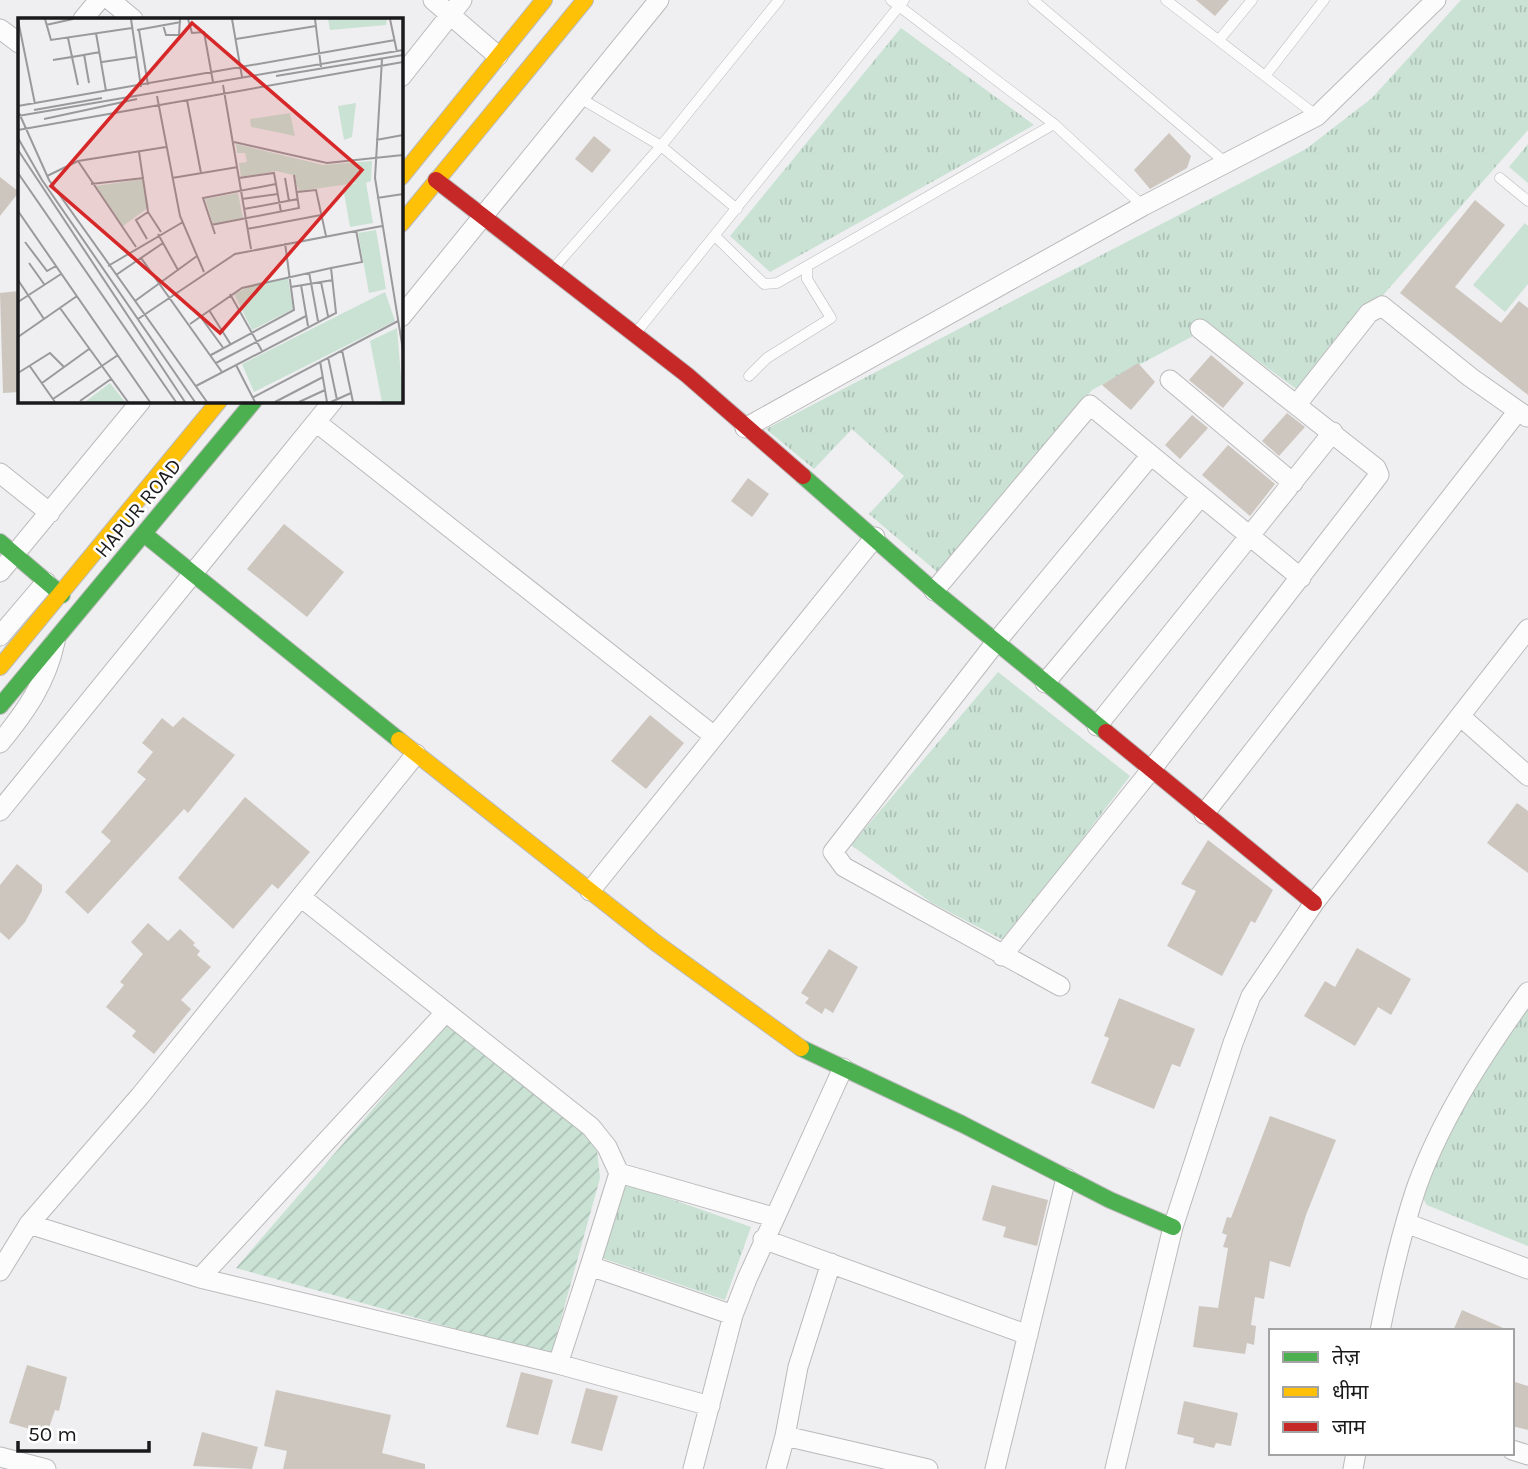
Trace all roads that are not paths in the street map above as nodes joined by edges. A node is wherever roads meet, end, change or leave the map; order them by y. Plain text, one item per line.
1 (99, 0) edge
2 (110, 0) edge
3 (433, 0) edge
4 (544, 0) edge
5 (585, 0) edge
6 (659, 0) edge
7 (779, 0) edge
8 (1034, 0) edge
9 (1166, 0) edge
10 (1252, 0) edge
11 (1324, 0) edge
12 (1436, 0) edge
13 (898, 2) edge
14 (456, 8) edge
15 (84, 18) edge
16 (132, 18) edge
17 (0, 29) edge
18 (1219, 40) junction
19 (18, 42) edge
20 (498, 56) junction
21 (402, 76) edge
22 (1265, 76) junction
23 (580, 98) junction
24 (1317, 116) junction
25 (1054, 124) junction
26 (661, 146) junction
27 (1226, 163) junction
28 (402, 176) edge
29 (1500, 178) dead end
30 (436, 180) junction
31 (1528, 201) edge
32 (1143, 206) junction
33 (737, 209) junction
34 (482, 217) junction
35 (402, 222) edge
36 (715, 236) junction
37 (807, 266) junction
38 (551, 270) junction
39 (402, 316) edge
40 (1200, 328) dead end
41 (635, 335) junction
42 (749, 376) dead end
43 (1170, 380) dead end
44 (140, 402) edge
45 (218, 402) edge
46 (253, 402) edge
47 (332, 402) edge
48 (1297, 404) junction
49 (1523, 414) edge
50 (316, 422) junction
51 (745, 428) junction
52 (1333, 432) junction
53 (1151, 455) junction
54 (0, 473) edge
55 (1293, 483) junction
56 (1201, 496) junction
57 (50, 513) junction
58 (144, 534) junction
59 (875, 537) junction
60 (1251, 537) junction
61 (7, 549) edge
62 (0, 572) edge
63 (193, 573) junction
64 (1301, 578) junction
65 (46, 582) junction
66 (934, 591) junction
67 (62, 596) junction
68 (1528, 629) edge
69 (30, 633) junction
70 (0, 636) edge
71 (55, 642) junction
72 (996, 642) junction
73 (0, 654) edge
74 (0, 667) edge
75 (1045, 683) junction
76 (2, 704) edge
77 (1460, 716) junction
78 (1097, 726) junction
79 (714, 736) junction
80 (0, 743) edge
81 (416, 754) junction
82 (1151, 770) junction
83 (1528, 776) edge
84 (0, 811) edge
85 (1204, 814) junction
86 (590, 891) junction
87 (302, 898) junction
88 (1314, 902) junction
89 (1002, 956) junction
90 (1060, 986) dead end
91 (1528, 992) edge
92 (444, 1014) junction
93 (842, 1068) junction
94 (619, 1173) junction
95 (1066, 1178) junction
96 (773, 1217) junction
97 (1406, 1223) junction
98 (29, 1224) junction
99 (1173, 1227) junction
100 (763, 1239) junction
101 (831, 1263) junction
102 (590, 1266) junction
103 (1528, 1269) edge
104 (0, 1271) edge
105 (200, 1278) junction
106 (733, 1315) junction
107 (1380, 1329) edge
108 (1028, 1335) junction
109 (558, 1364) junction
110 (710, 1406) junction
111 (785, 1436) junction
112 (0, 1457) edge
113 (46, 1469) edge
114 (693, 1469) edge
115 (776, 1469) edge
116 (929, 1469) edge
117 (995, 1469) edge
118 (1115, 1469) edge

1 - 15 street
2 - 16 street
3 - 14 street
4 - 20 street
5 - 30 street
6 - 23 street
7 - 26 lane
8 - 27 lane
9 - 18 lane
10 - 18 lane
11 - 22 lane
12 - 24 street
13 - 25 lane
13 - 33 lane
14 - 20 street
14 - 21 street
17 - 19 street
18 - 22 lane
20 - 28 street
22 - 24 lane
23 - 26 lane
23 - 34 street
24 - 27 street
25 - 32 lane
25 - 37 lane
26 - 33 lane
26 - 38 lane
27 - 32 street
29 - 31 lane
30 - 34 street
30 - 35 street
32 - 51 street
33 - 36 lane
34 - 38 street
34 - 39 street
36 - 37 lane
36 - 41 lane
37 - 42 lane
38 - 41 street
40 - 48 street
41 - 51 street
43 - 55 street
44 - 57 street
45 - 67 street, HAPUR ROAD
46 - 58 street, HAPUR ROAD
47 - 50 street
48 - 49 street
48 - 52 street
49 - 85 street
50 - 63 street
50 - 79 street
51 - 59 street
52 - 55 street
52 - 64 street
53 - 56 street
53 - 66 street
53 - 72 street
54 - 57 street
55 - 60 street
56 - 60 street
56 - 75 street
57 - 61 street
58 - 63 street
58 - 71 street, HAPUR ROAD
59 - 66 street
59 - 79 street
60 - 64 street
60 - 78 street
61 - 62 street
61 - 65 street
63 - 81 street
63 - 84 street
64 - 82 street
65 - 67 street
65 - 70 street
66 - 72 street
67 - 69 street, HAPUR ROAD
68 - 77 street
69 - 73 street
69 - 74 street, HAPUR ROAD
71 - 76 street, HAPUR ROAD
71 - 80 street
72 - 75 street
72 - 89 street
75 - 78 street
77 - 83 street
77 - 88 street
78 - 82 street
79 - 86 street
81 - 86 street
81 - 87 street
82 - 85 street
82 - 89 street
85 - 88 street
86 - 93 street
87 - 92 street
87 - 98 street
88 - 99 street
89 - 90 street
91 - 97 street
92 - 94 street
92 - 105 street
93 - 95 street
93 - 96 street
94 - 96 street
94 - 102 street
95 - 99 street
95 - 108 street
96 - 100 street
97 - 103 street
97 - 107 street
98 - 104 street
98 - 105 street
99 - 118 street
100 - 101 street
100 - 106 street
101 - 108 street
101 - 111 street
102 - 106 street
102 - 109 street
105 - 109 street
106 - 110 street
108 - 117 street
109 - 110 street
110 - 114 street
111 - 115 street
111 - 116 street
112 - 113 street

